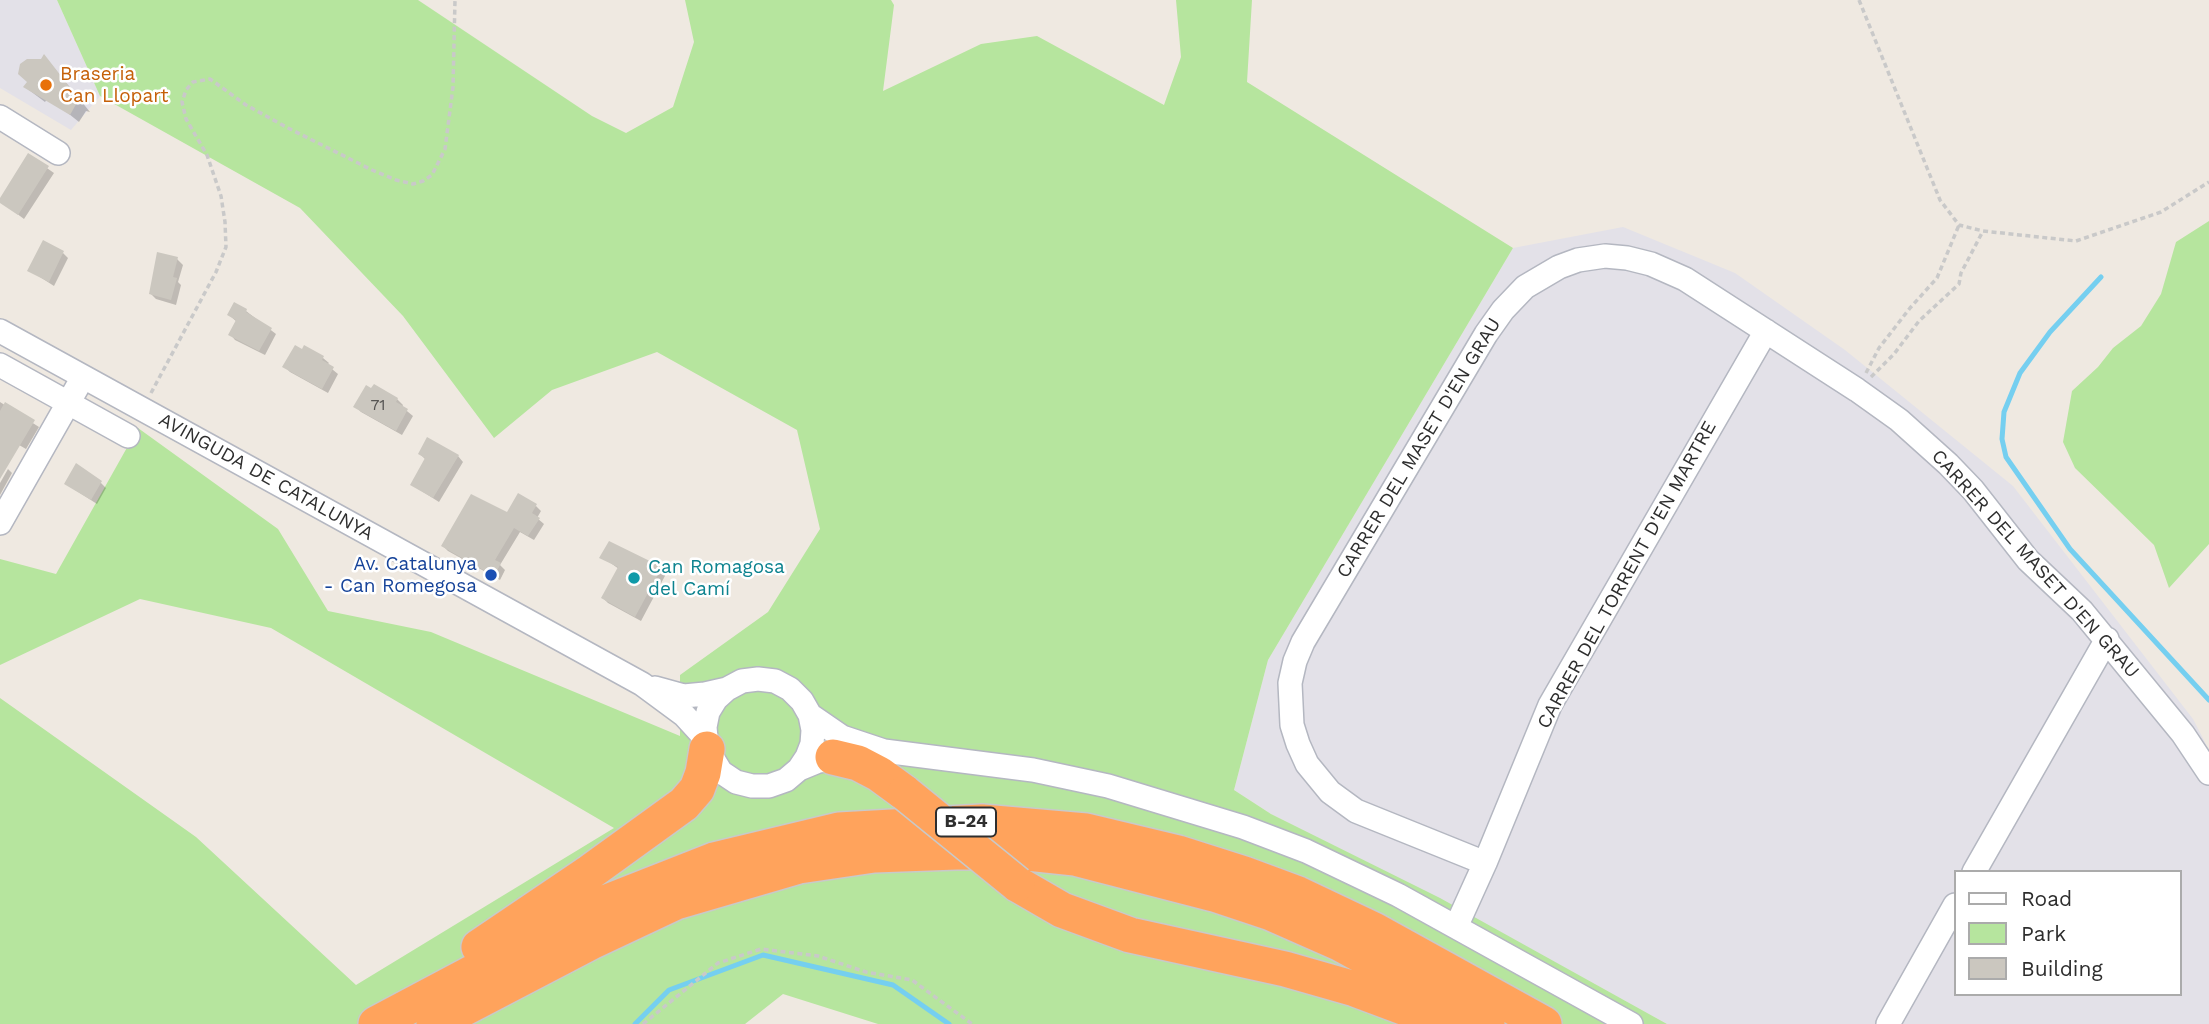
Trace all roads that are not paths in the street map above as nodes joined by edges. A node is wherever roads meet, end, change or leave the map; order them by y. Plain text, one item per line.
1 (0, 117) edge
2 (58, 153) dead end
3 (0, 331) edge
4 (1766, 331) junction
5 (0, 365) edge
6 (83, 377) junction
7 (68, 403) junction
8 (128, 436) dead end
9 (0, 523) edge
10 (2107, 639) junction
11 (642, 684) junction
12 (727, 689) junction
13 (810, 715) junction
14 (706, 744) junction
15 (884, 751) junction
16 (833, 757) junction
17 (799, 769) junction
18 (2209, 773) edge
19 (1485, 863) junction
20 (1975, 870) edge
21 (1954, 907) edge
22 (1456, 927) junction
23 (382, 1021) edge
24 (434, 1024) edge
25 (1448, 1024) edge
26 (1487, 1024) edge
27 (1544, 1024) edge
28 (1630, 1024) edge
29 (1888, 1024) edge

1 - 2 street
3 - 6 street, AVINGUDA DE CATALUNYA
4 - 10 street, CARRER DEL MASET D'EN GRAU
4 - 19 street, CARRER DEL TORRENT D'EN MARTRE
4 - 19 street, CARRER DEL MASET D'EN GRAU
5 - 7 street, AVINGUDA DE CATALUNYA
6 - 7 street
6 - 11 street, AVINGUDA DE CATALUNYA
7 - 8 street, AVINGUDA DE CATALUNYA
7 - 9 street
10 - 18 street, CARRER DEL MASET D'EN GRAU
10 - 20 street
11 - 12 street, AVINGUDA DE CATALUNYA
11 - 14 street, AVINGUDA DE CATALUNYA
12 - 13 street
12 - 14 street
13 - 15 street
13 - 17 street
14 - 17 street
14 - 23 highway
15 - 16 street
15 - 22 street
16 - 17 street
16 - 25 highway, bridge
19 - 22 street
21 - 29 street
22 - 28 street
23 - 27 highway, B-24
24 - 26 highway, B-24

